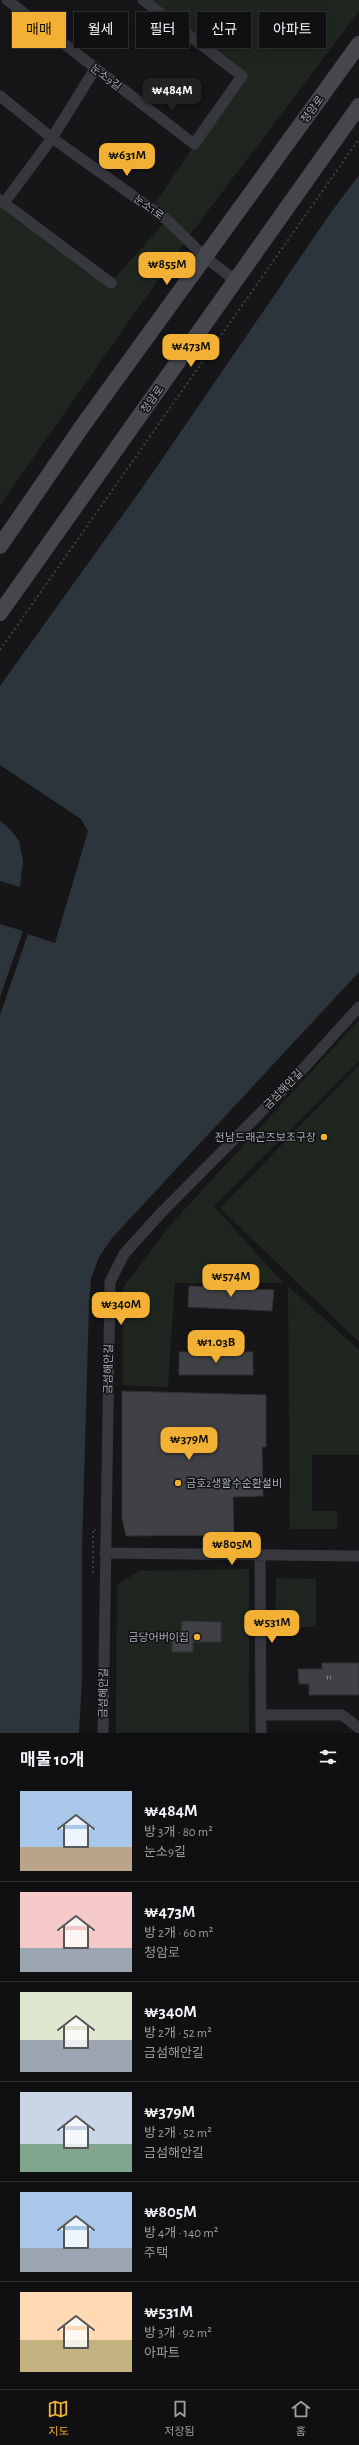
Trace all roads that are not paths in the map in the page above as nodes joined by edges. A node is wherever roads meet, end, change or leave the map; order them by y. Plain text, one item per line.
1 (143, 0) edge
2 (10, 1) edge
3 (359, 44) edge
4 (95, 69) junction
5 (0, 96) edge
6 (359, 106) edge
7 (52, 138) junction
8 (2, 201) edge
9 (205, 257) junction
10 (236, 280) junction
11 (111, 282) dead end
12 (0, 546) edge
13 (0, 613) edge
14 (359, 1007) edge
15 (105, 1553) junction
16 (260, 1555) junction
17 (359, 1556) edge
18 (261, 1715) junction
19 (359, 1728) edge
20 (102, 1733) edge
21 (261, 1733) edge

1 - 4 street, 눈소9길
2 - 4 street, 눈소9길
3 - 9 main road, 청암로
4 - 7 street
5 - 7 street, 눈소1로
6 - 10 main road, 청암로
7 - 8 street
7 - 9 street, 눈소1로
8 - 11 street
9 - 10 street, 눈소1로
9 - 12 main road, 청암로
10 - 13 main road, 청암로
14 - 15 street, 금섬해안길
15 - 16 street
15 - 20 street, 금섬해안길
16 - 17 street
16 - 18 street
18 - 19 street
18 - 21 street

